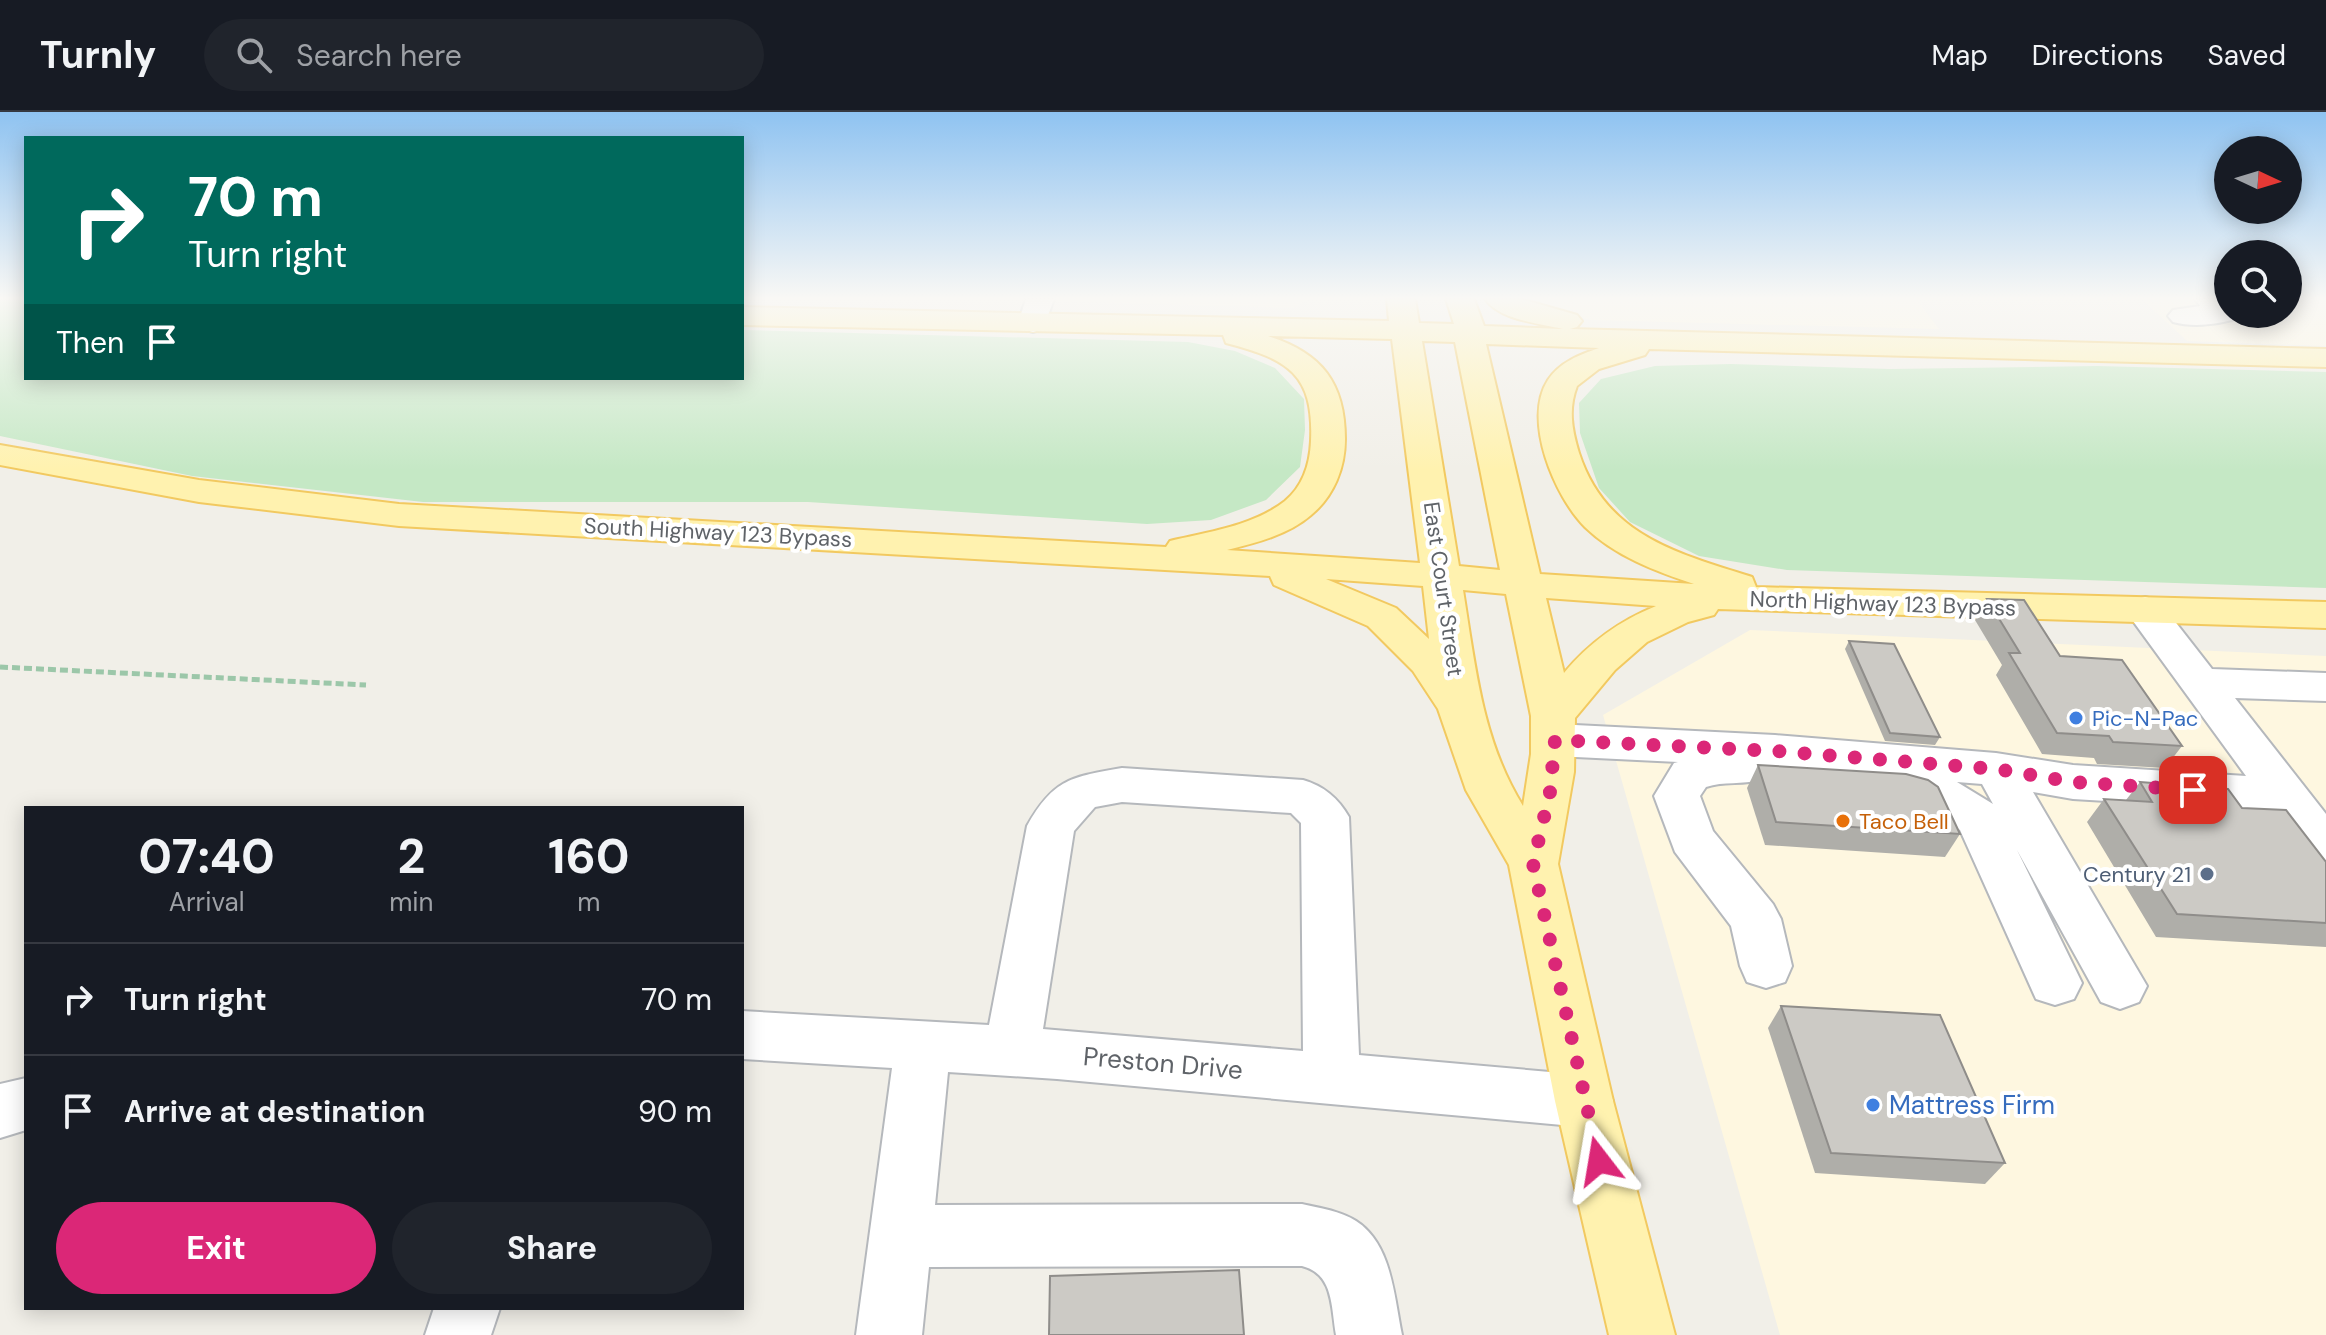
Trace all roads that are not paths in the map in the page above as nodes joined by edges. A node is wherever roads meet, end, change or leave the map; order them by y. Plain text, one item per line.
1 (1284, 356) edge
2 (1409, 356) edge
3 (1471, 356) edge
4 (1608, 356) edge
5 (2252, 356) edge
6 (2326, 358) edge
7 (0, 455) edge
8 (1138, 559) junction
9 (1235, 563) junction
10 (1441, 576) junction
11 (1523, 585) junction
12 (1772, 600) junction
13 (1821, 603) junction
14 (2145, 610) junction
15 (2326, 615) edge
16 (2199, 683) junction
17 (2326, 687) edge
18 (1460, 709) junction
19 (1554, 728) junction
20 (1996, 769) junction
21 (2283, 795) junction
22 (2326, 849) edge
23 (1533, 864) junction
24 (1766, 966) dead end
25 (2055, 983) dead end
26 (2120, 986) dead end
27 (744, 1035) edge
28 (923, 1045) junction
29 (1012, 1051) junction
30 (1332, 1078) junction
31 (1584, 1101) junction
32 (24, 1105) edge
33 (0, 1111) edge
34 (901, 1236) junction
35 (466, 1310) edge
36 (458, 1335) edge
37 (889, 1335) edge
38 (1369, 1335) edge
39 (1642, 1335) edge

1 - 8 main road
2 - 10 main road, East Court Street
3 - 11 main road, East Court Street
4 - 13 main road
5 - 6 main road
7 - 8 main road, South Highway 123 Bypass
8 - 9 main road, South Highway 123 Bypass
9 - 10 main road, South Highway 123 Bypass
9 - 18 main road
10 - 11 main road, North Highway 123 Bypass
10 - 18 main road, East Court Street
11 - 12 main road, North Highway 123 Bypass
11 - 19 main road, East Court Street
12 - 13 main road, North Highway 123 Bypass
12 - 19 main road
13 - 14 main road, North Highway 123 Bypass
14 - 15 main road, North Highway 123 Bypass
14 - 16 street
16 - 17 street
16 - 21 street
18 - 23 main road, East Court Street
19 - 20 street
19 - 23 main road, East Court Street
20 - 21 street
20 - 26 street
21 - 22 street
23 - 31 main road, East Court Street
24 - 25 street
27 - 28 street, Preston Drive
28 - 29 street, Preston Drive
28 - 34 street
29 - 30 street, Preston Drive
29 - 30 street
30 - 31 street, Preston Drive
31 - 39 main road, East Court Street
32 - 33 street
34 - 37 street
34 - 38 street
35 - 36 street

